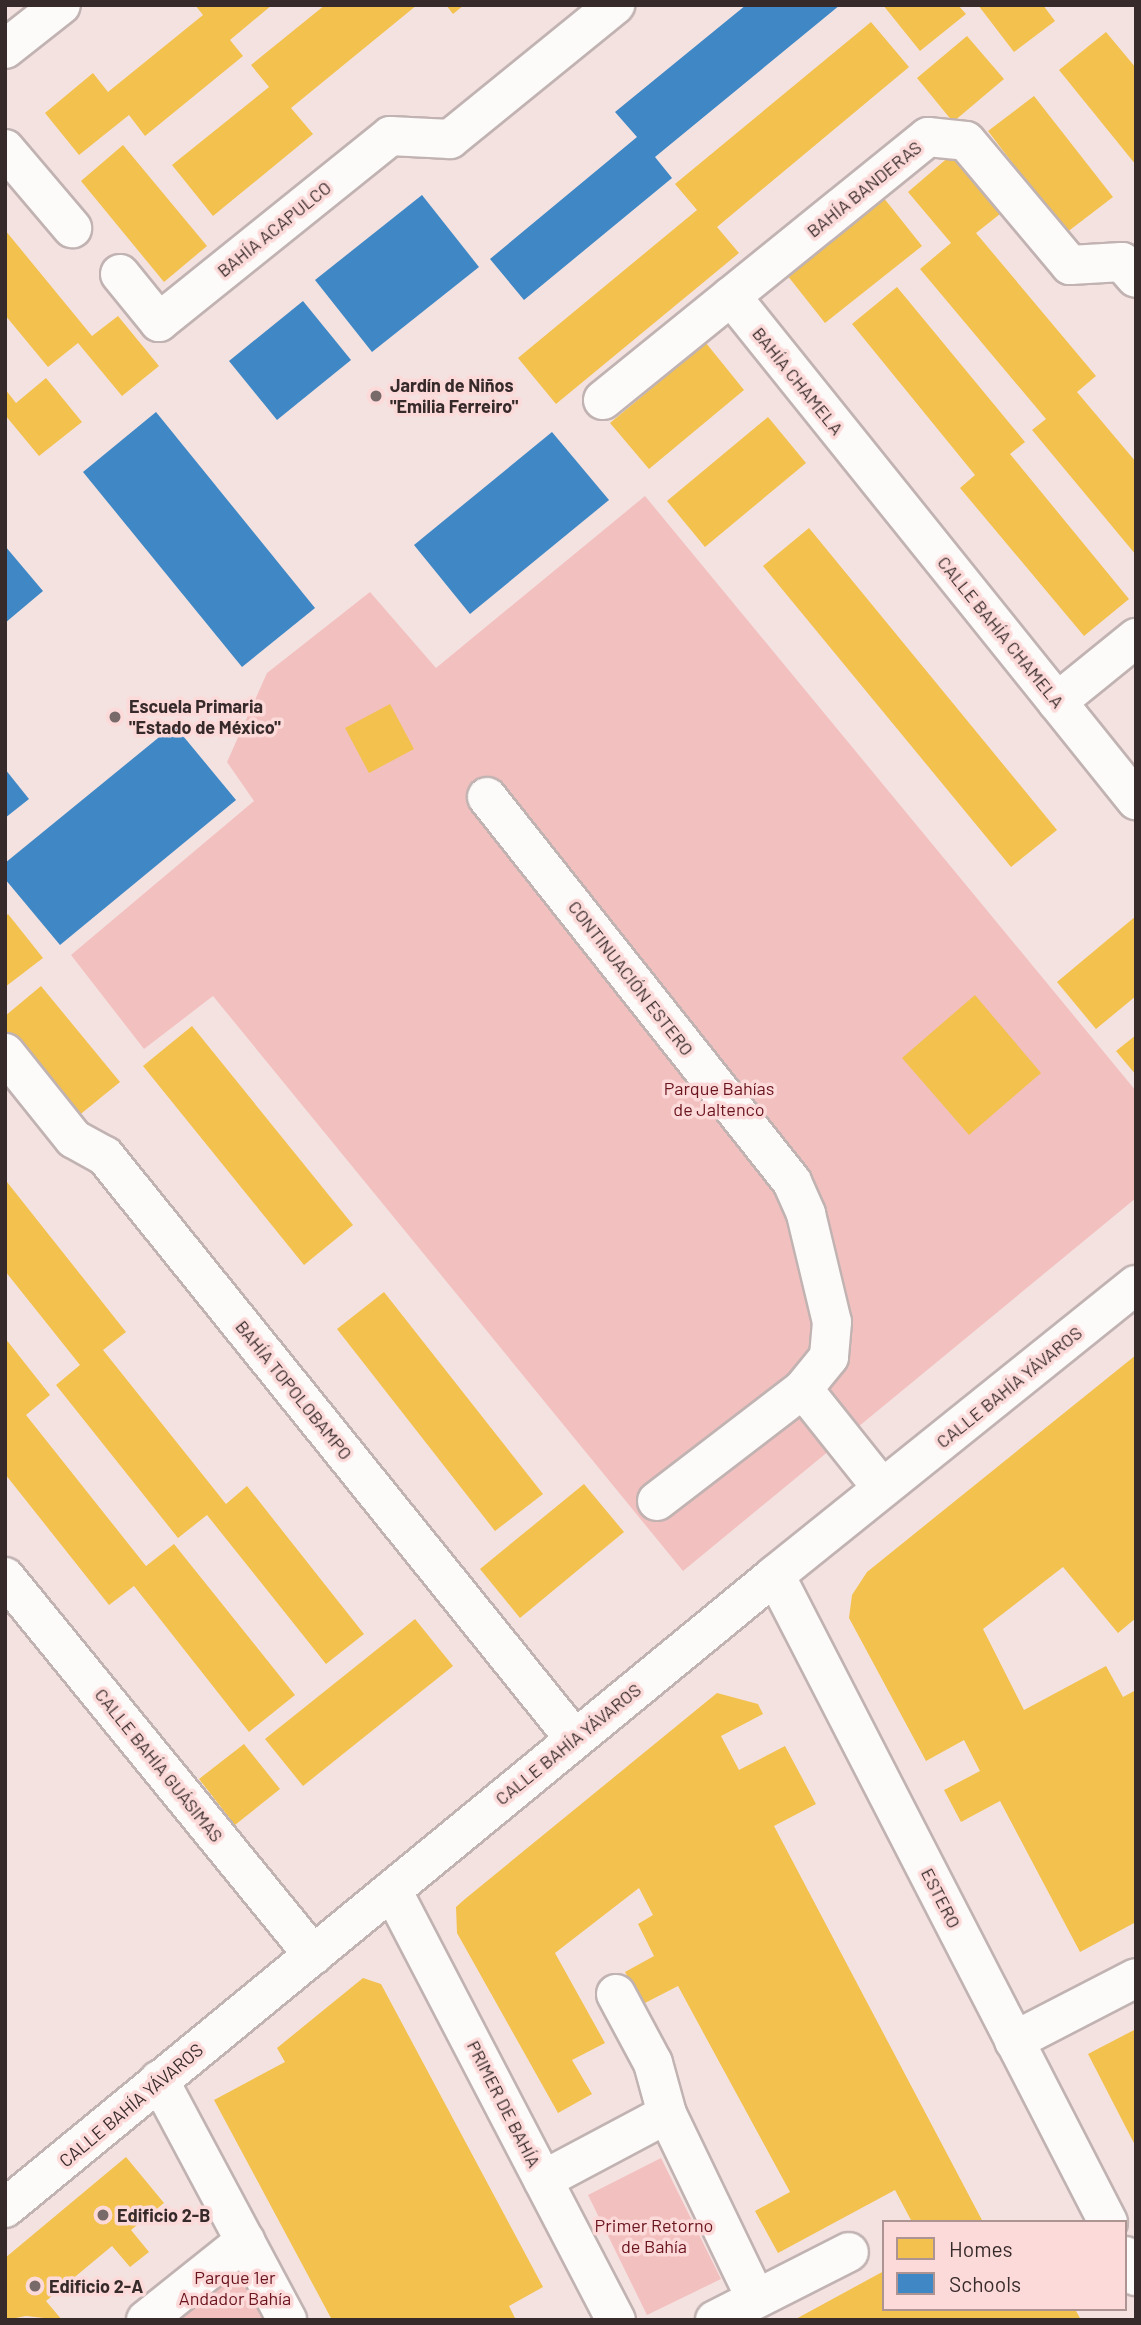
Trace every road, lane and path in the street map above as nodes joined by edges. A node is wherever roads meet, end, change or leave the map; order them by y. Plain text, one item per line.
1 (61, 5) edge
2 (615, 5) edge
3 (13, 44) edge
4 (5, 149) edge
5 (72, 228) dead end
6 (1129, 270) edge
7 (120, 274) dead end
8 (731, 296) junction
9 (603, 400) dead end
10 (866, 465) joint
11 (1136, 638) edge
12 (1057, 702) junction
13 (487, 797) dead end
14 (1136, 800) edge
15 (5, 1053) edge
16 (1136, 1285) edge
17 (803, 1390) junction
18 (883, 1488) junction
19 (657, 1501) dead end
20 (775, 1575) junction
21 (5, 1577) edge
22 (575, 1739) junction
23 (392, 1890) junction
24 (313, 1955) junction
25 (1136, 1978) edge
26 (616, 1994) dead end
27 (1014, 2041) junction
28 (159, 2080) junction
29 (667, 2114) junction
30 (543, 2180) junction
31 (5, 2208) edge
32 (1107, 2220) edge
33 (245, 2241) junction
34 (849, 2252) dead end
35 (1127, 2260) edge
36 (1136, 2276) edge
37 (755, 2299) junction
38 (146, 2320) edge
39 (287, 2320) edge
40 (616, 2320) edge
41 (715, 2320) edge

1 - 3 street
2 - 7 street, BAHÍA ACAPULCO
4 - 5 street
6 - 8 street, BAHÍA BANDERAS
8 - 9 street, BAHÍA BANDERAS
8 - 10 street, BAHÍA CHAMELA
10 - 12 street, CALLE BAHÍA CHAMELA
11 - 12 street
12 - 14 street, CALLE BAHÍA CHAMELA
13 - 17 street, CONTINUACIÓN ESTERO
15 - 22 street, BAHÍA TOPOLOBAMPO
16 - 18 street, CALLE BAHÍA YÁVAROS
17 - 18 street
17 - 19 street, CONTINUACIÓN ESTERO
18 - 20 street, CALLE BAHÍA YÁVAROS
20 - 22 street, CALLE BAHÍA YÁVAROS
20 - 27 street, ESTERO
21 - 24 street, CALLE BAHÍA GUÁSIMAS
22 - 23 street, CALLE BAHÍA YÁVAROS
23 - 24 street, CALLE BAHÍA YÁVAROS
23 - 30 street, PRIMER DE BAHÍA
24 - 28 street, CALLE BAHÍA YÁVAROS
25 - 27 street
26 - 29 street
27 - 32 street, ESTERO
28 - 31 street, CALLE BAHÍA YÁVAROS
28 - 33 street
29 - 30 street
29 - 37 street
30 - 40 street, PRIMER DE BAHÍA
33 - 38 street
33 - 39 street
34 - 37 street
35 - 36 street
37 - 41 street

